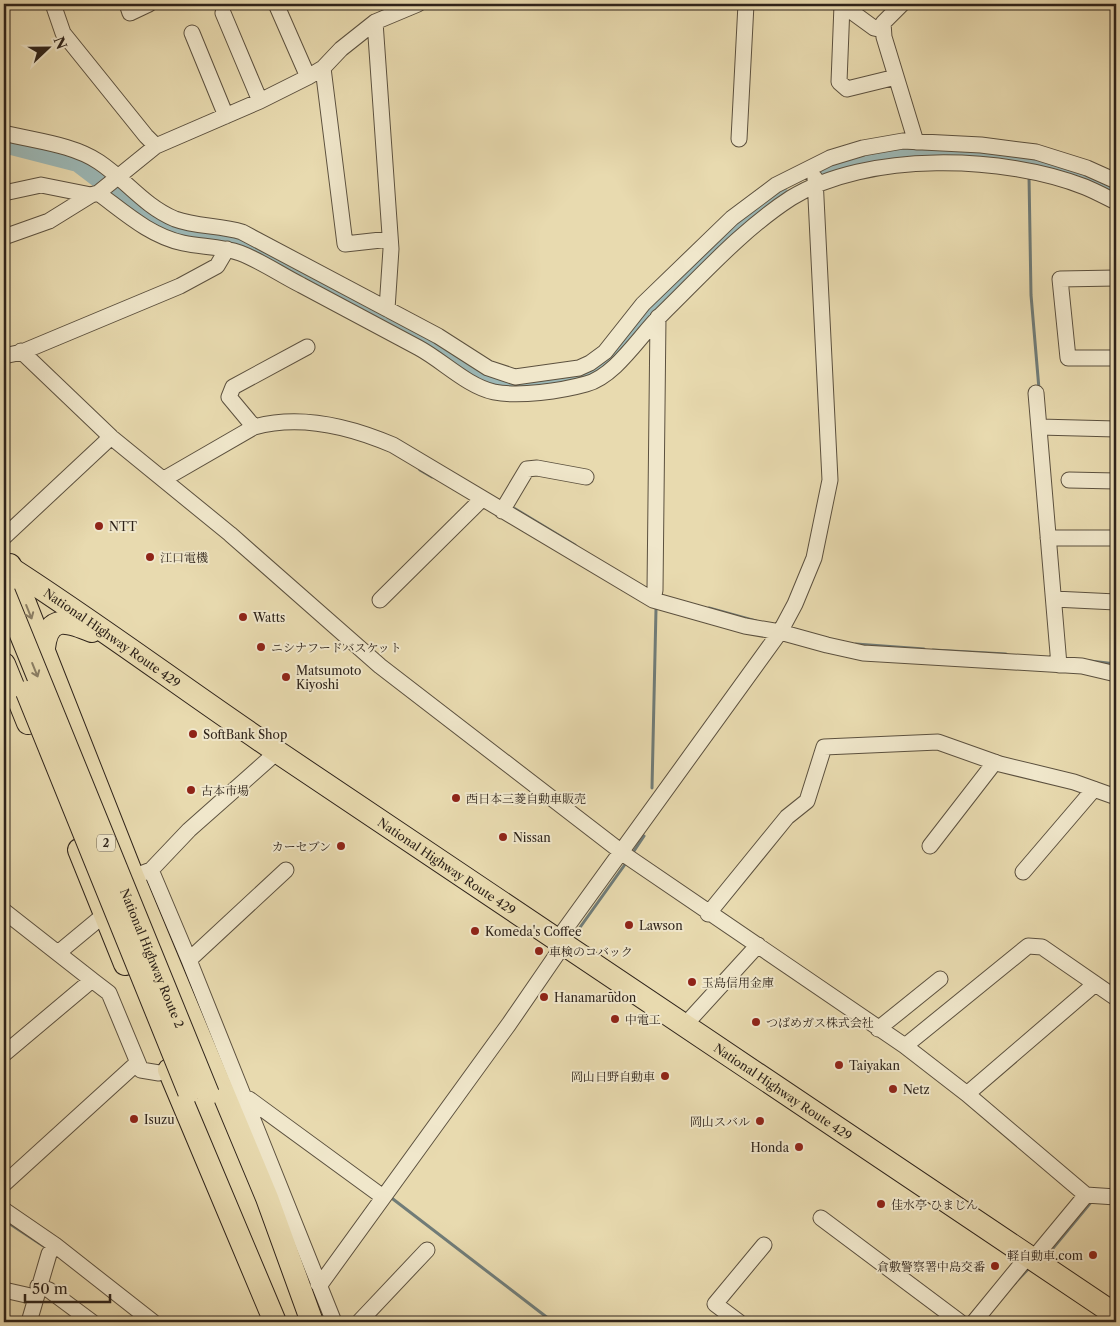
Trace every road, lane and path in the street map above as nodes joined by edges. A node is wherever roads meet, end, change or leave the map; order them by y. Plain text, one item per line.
1 (53, 4) edge
2 (127, 4) edge
3 (149, 4) edge
4 (276, 4) edge
5 (418, 4) edge
6 (746, 4) edge
7 (842, 4) edge
8 (902, 4) edge
9 (223, 13) dead end
10 (375, 22) junction
11 (883, 30) junction
12 (192, 33) dead end
13 (323, 68) junction
14 (308, 77) junction
15 (896, 77) junction
16 (260, 102) junction
17 (226, 116) junction
18 (4, 132) edge
19 (739, 139) dead end
20 (916, 142) junction
21 (156, 146) junction
22 (815, 166) junction
23 (1116, 181) edge
24 (816, 186) junction
25 (105, 187) junction
26 (4, 193) edge
27 (1116, 202) edge
28 (4, 237) edge
29 (390, 239) junction
30 (236, 243) junction
31 (1116, 278) edge
32 (387, 309) junction
33 (658, 317) junction
34 (307, 347) dead end
35 (21, 351) junction
36 (4, 356) edge
37 (1116, 358) edge
38 (1036, 393) dead end
39 (254, 427) junction
40 (1040, 427) junction
41 (1116, 429) edge
42 (111, 437) junction
43 (586, 477) dead end
44 (164, 479) junction
45 (1069, 480) dead end
46 (1116, 481) edge
47 (482, 499) junction
48 (504, 506) junction
49 (4, 537) edge
50 (1048, 538) junction
51 (1116, 538) edge
52 (6, 561) edge
53 (4, 593) edge
54 (655, 595) junction
55 (380, 600) dead end
56 (1054, 600) junction
57 (1116, 602) edge
58 (780, 632) junction
59 (4, 634) edge
60 (107, 634) junction
61 (44, 648) junction
62 (4, 664) edge
63 (1059, 665) junction
64 (1116, 674) edge
65 (68, 709) junction
66 (29, 727) junction
67 (277, 752) junction
68 (995, 762) junction
69 (1094, 789) junction
70 (1116, 797) edge
71 (930, 846) dead end
72 (620, 851) junction
73 (286, 870) dead end
74 (1023, 872) dead end
75 (142, 874) junction
76 (4, 911) edge
77 (105, 914) junction
78 (708, 914) junction
79 (561, 942) junction
80 (758, 945) junction
81 (60, 951) junction
82 (189, 960) junction
83 (940, 979) dead end
84 (92, 980) junction
85 (1095, 984) junction
86 (1116, 998) edge
87 (684, 1026) junction
88 (878, 1029) junction
89 (905, 1046) junction
90 (4, 1054) edge
91 (137, 1063) junction
92 (159, 1073) dead end
93 (199, 1093) junction
94 (967, 1094) junction
95 (245, 1099) junction
96 (4, 1184) edge
97 (386, 1195) junction
98 (1086, 1195) junction
99 (1116, 1198) edge
100 (4, 1210) edge
101 (821, 1218) dead end
102 (764, 1244) dead end
103 (52, 1249) junction
104 (427, 1250) dead end
105 (1030, 1258) junction
106 (318, 1284) junction
107 (4, 1290) edge
108 (42, 1290) junction
109 (317, 1307) edge
110 (1116, 1315) edge
111 (29, 1322) edge
112 (92, 1322) edge
113 (153, 1322) edge
114 (275, 1322) edge
115 (281, 1322) edge
116 (303, 1322) edge
117 (334, 1322) edge
118 (359, 1322) edge
119 (739, 1322) edge
120 (960, 1322) edge
121 (974, 1322) edge

1 - 21 street
2 - 3 street
4 - 14 street
5 - 10 street
6 - 19 street
7 - 11 street
7 - 15 street
8 - 11 street
9 - 16 street
10 - 13 street
10 - 29 street
11 - 15 street
12 - 17 street
13 - 14 street
13 - 29 street
14 - 16 street
15 - 20 street
16 - 17 street
17 - 21 street
18 - 25 street
20 - 22 street
20 - 23 street
21 - 25 street
22 - 24 street
22 - 32 street
24 - 27 street
24 - 33 street
24 - 58 street
25 - 26 street
25 - 28 street
25 - 30 street
25 - 30 street
29 - 32 street
30 - 32 street
30 - 33 street
30 - 35 street
31 - 37 street
33 - 54 street
34 - 39 street
35 - 36 street
35 - 42 street
38 - 40 street
39 - 44 street
39 - 47 street
40 - 41 street
40 - 50 street
42 - 44 street
42 - 49 street
43 - 48 street
44 - 72 street
45 - 46 street
47 - 48 street
47 - 55 street
48 - 54 street
50 - 51 street
50 - 56 street
52 - 60 highway, National Highway Route 429
52 -> 61 highway
53 -> 93 highway, National Highway Route 2 / 2, bridge
54 - 58 street
56 - 57 street
56 - 63 street
58 - 63 street
58 - 72 street
59 - 93 highway, National Highway Route 2 / 2, bridge
60 - 61 highway
60 - 67 highway, National Highway Route 429
61 - 65 highway
62 - 66 highway
63 - 64 street
65 - 66 street
65 - 75 highway
66 - 77 highway
67 - 75 street
67 - 79 highway, National Highway Route 429
68 - 69 street
68 - 71 street
68 - 78 street
69 - 70 street
69 - 74 street
72 - 78 street
72 - 79 street
73 - 82 street
75 - 82 street
75 - 109 highway
76 - 81 street
77 - 81 street
77 - 114 highway
78 - 80 street
79 - 87 highway, National Highway Route 429
79 - 97 street
80 - 87 street
80 - 88 street
81 - 84 street
82 - 95 street
83 - 88 street
84 - 90 street
84 - 91 street
85 - 86 street
85 - 89 street
85 - 94 street
87 - 105 highway, National Highway Route 429
88 - 89 street
89 - 94 street
91 - 92 street
91 - 96 street
93 - 115 highway, National Highway Route 2 / 2
93 - 116 highway, National Highway Route 2 / 2
94 - 98 street
95 - 97 street
95 - 106 street
97 - 106 street
98 - 99 street
98 - 105 street
100 - 103 street
101 - 120 street
102 - 119 street
103 - 108 street
103 - 113 street
104 - 118 street
105 - 110 highway, National Highway Route 429
105 - 121 street
106 - 109 street
107 - 108 street
108 - 111 street
108 - 112 street
109 - 117 street

